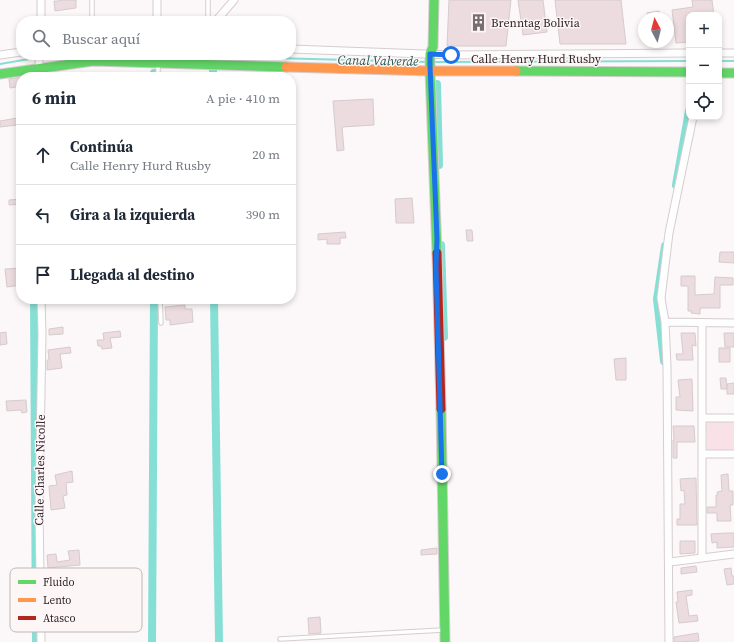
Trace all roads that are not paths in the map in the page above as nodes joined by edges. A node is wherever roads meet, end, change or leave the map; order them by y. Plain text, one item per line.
1 (41, 0) edge
2 (92, 0) edge
3 (157, 0) edge
4 (208, 0) edge
5 (234, 0) edge
6 (434, 0) edge
7 (41, 16) edge
8 (92, 16) edge
9 (157, 16) edge
10 (208, 16) edge
11 (220, 16) edge
12 (296, 49) edge
13 (16, 53) edge
14 (686, 53) edge
15 (722, 53) edge
16 (734, 53) edge
17 (0, 55) edge
18 (430, 62) junction
19 (158, 64) junction
20 (39, 66) edge
21 (158, 72) edge
22 (686, 72) edge
23 (722, 73) edge
24 (734, 73) edge
25 (0, 74) edge
26 (692, 120) edge
27 (41, 304) edge
28 (160, 304) edge
29 (665, 322) junction
30 (161, 323) dead end
31 (702, 323) junction
32 (734, 323) edge
33 (702, 418) junction
34 (734, 418) edge
35 (702, 454) junction
36 (734, 454) edge
37 (734, 554) edge
38 (702, 558) junction
39 (670, 562) junction
40 (40, 568) edge
41 (445, 630) junction
42 (41, 632) edge
43 (280, 639) dead end
44 (41, 642) edge
45 (445, 642) edge
46 (670, 642) edge

1 - 7 street
2 - 8 lane
3 - 9 street
4 - 10 lane
5 - 11 street
6 - 18 street
12 - 18 street, Calle Henry Hurd Rusby
13 - 17 street
14 - 18 street, Calle Henry Hurd Rusby
15 - 16 street
18 - 19 street, Calle Henry Hurd Rusby
18 - 22 street, Calle Henry Hurd Rusby
18 - 41 street
19 - 20 street, Calle Henry Hurd Rusby
19 - 21 lane
20 - 25 street, Calle Henry Hurd Rusby
23 - 24 street
26 - 29 street
27 - 40 street, Calle Charles Nicolle
28 - 30 lane
29 - 31 street
29 - 39 street
31 - 32 street
31 - 33 street
33 - 34 street
33 - 35 street
35 - 36 street
35 - 38 street
37 - 38 street
38 - 39 street
39 - 46 street
41 - 43 lane
41 - 45 street
42 - 44 street, Calle Charles Nicolle

